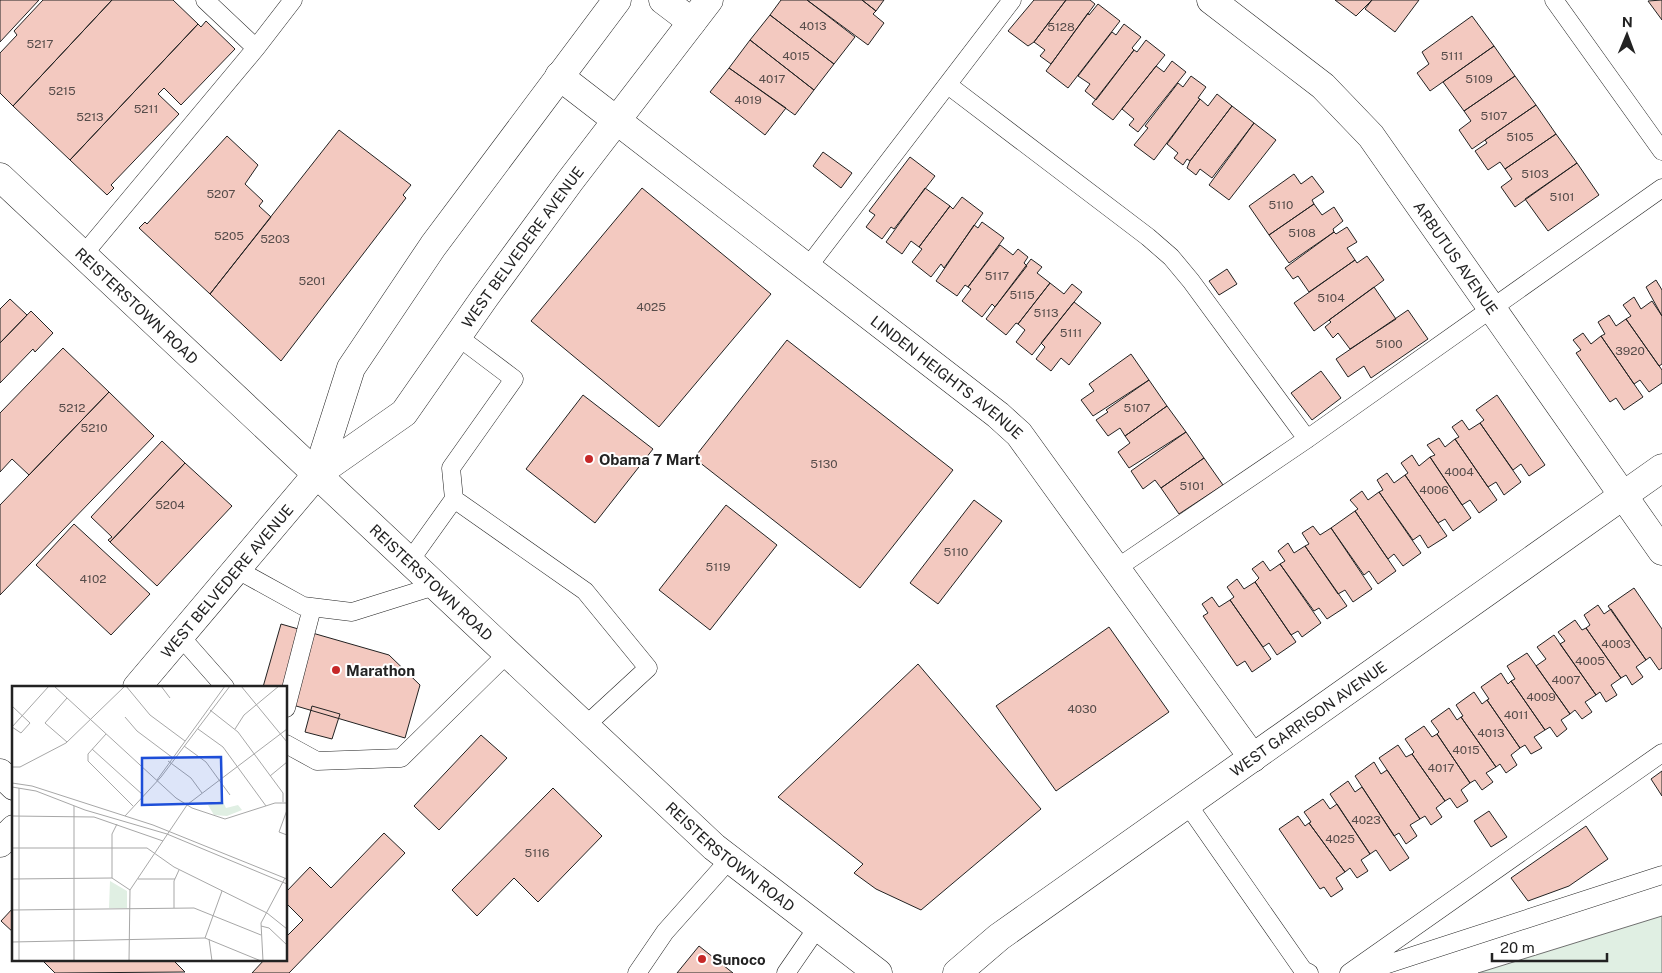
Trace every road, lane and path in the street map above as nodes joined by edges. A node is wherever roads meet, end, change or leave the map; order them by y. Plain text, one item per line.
1 (205, 0) edge
2 (293, 0) edge
3 (617, 0) edge
4 (663, 0) edge
5 (709, 0) edge
6 (1012, 0) edge
7 (1211, 0) edge
8 (1554, 0) edge
9 (692, 22) junction
10 (256, 48) junction
11 (559, 76) junction
12 (948, 85) junction
13 (617, 120) junction
14 (1662, 151) edge
15 (0, 176) edge
16 (1662, 188) edge
17 (83, 255) junction
18 (807, 268) junction
19 (1492, 309) junction
20 (457, 336) junction
21 (1307, 439) junction
22 (1662, 468) edge
23 (317, 474) junction
24 (1623, 495) junction
25 (454, 499) junction
26 (1662, 551) edge
27 (409, 562) junction
28 (1117, 568) junction
29 (236, 570) junction
30 (435, 586) junction
31 (312, 608) junction
32 (180, 636) junction
33 (507, 654) junction
34 (138, 686) edge
35 (224, 686) edge
36 (288, 700) edge
37 (584, 727) junction
38 (288, 745) edge
39 (1662, 753) edge
40 (1253, 758) junction
41 (0, 773) edge
42 (12, 784) edge
43 (1188, 805) junction
44 (12, 830) edge
45 (0, 843) edge
46 (729, 860) junction
47 (1662, 875) edge
48 (817, 928) junction
49 (637, 973) edge
50 (786, 973) edge
51 (878, 973) edge
52 (957, 973) edge
53 (1309, 973) edge
54 (1349, 973) edge
55 (1360, 973) edge

1 - 10 lane
2 - 10 lane
3 - 11 main road, WEST BELVEDERE AVENUE
4 - 9 main road
5 - 9 main road, WEST BELVEDERE AVENUE
6 - 12 lane
7 - 19 main road, ARBUTUS AVENUE
8 - 14 lane
9 - 13 main road, WEST BELVEDERE AVENUE
10 - 17 lane
11 - 13 main road, LINDEN HEIGHTS AVENUE
11 - 23 main road, WEST BELVEDERE AVENUE
12 - 18 lane
12 - 21 lane
13 - 18 main road, LINDEN HEIGHTS AVENUE
13 - 20 main road, WEST BELVEDERE AVENUE
15 - 17 main road, REISTERSTOWN ROAD
16 - 19 lane
17 - 23 main road, REISTERSTOWN ROAD
18 - 28 main road, LINDEN HEIGHTS AVENUE
19 - 21 lane
19 - 24 main road, ARBUTUS AVENUE
20 - 23 main road, WEST BELVEDERE AVENUE
20 - 25 lane
21 - 28 lane
22 - 24 main road, WEST GARRISON AVENUE
23 - 27 main road, REISTERSTOWN ROAD
23 - 29 main road, WEST BELVEDERE AVENUE
24 - 26 main road, ARBUTUS AVENUE
24 - 40 main road, WEST GARRISON AVENUE
25 - 27 lane
25 - 37 lane
27 - 30 main road, REISTERSTOWN ROAD
28 - 40 main road, LINDEN HEIGHTS AVENUE
29 - 31 lane
29 - 32 main road, WEST BELVEDERE AVENUE
30 - 31 lane
30 - 33 main road, REISTERSTOWN ROAD
31 - 36 lane
32 - 34 main road, WEST BELVEDERE AVENUE
32 - 35 lane
33 - 37 main road, REISTERSTOWN ROAD
33 - 38 lane
37 - 46 main road, REISTERSTOWN ROAD
39 - 54 lane
40 - 43 main road, WEST GARRISON AVENUE
41 - 42 main road
43 - 52 main road, WEST GARRISON AVENUE
43 - 53 lane
44 - 45 main road
46 - 48 main road, REISTERSTOWN ROAD
46 - 49 lane
47 - 55 lane
48 - 50 lane
48 - 51 main road, REISTERSTOWN ROAD

